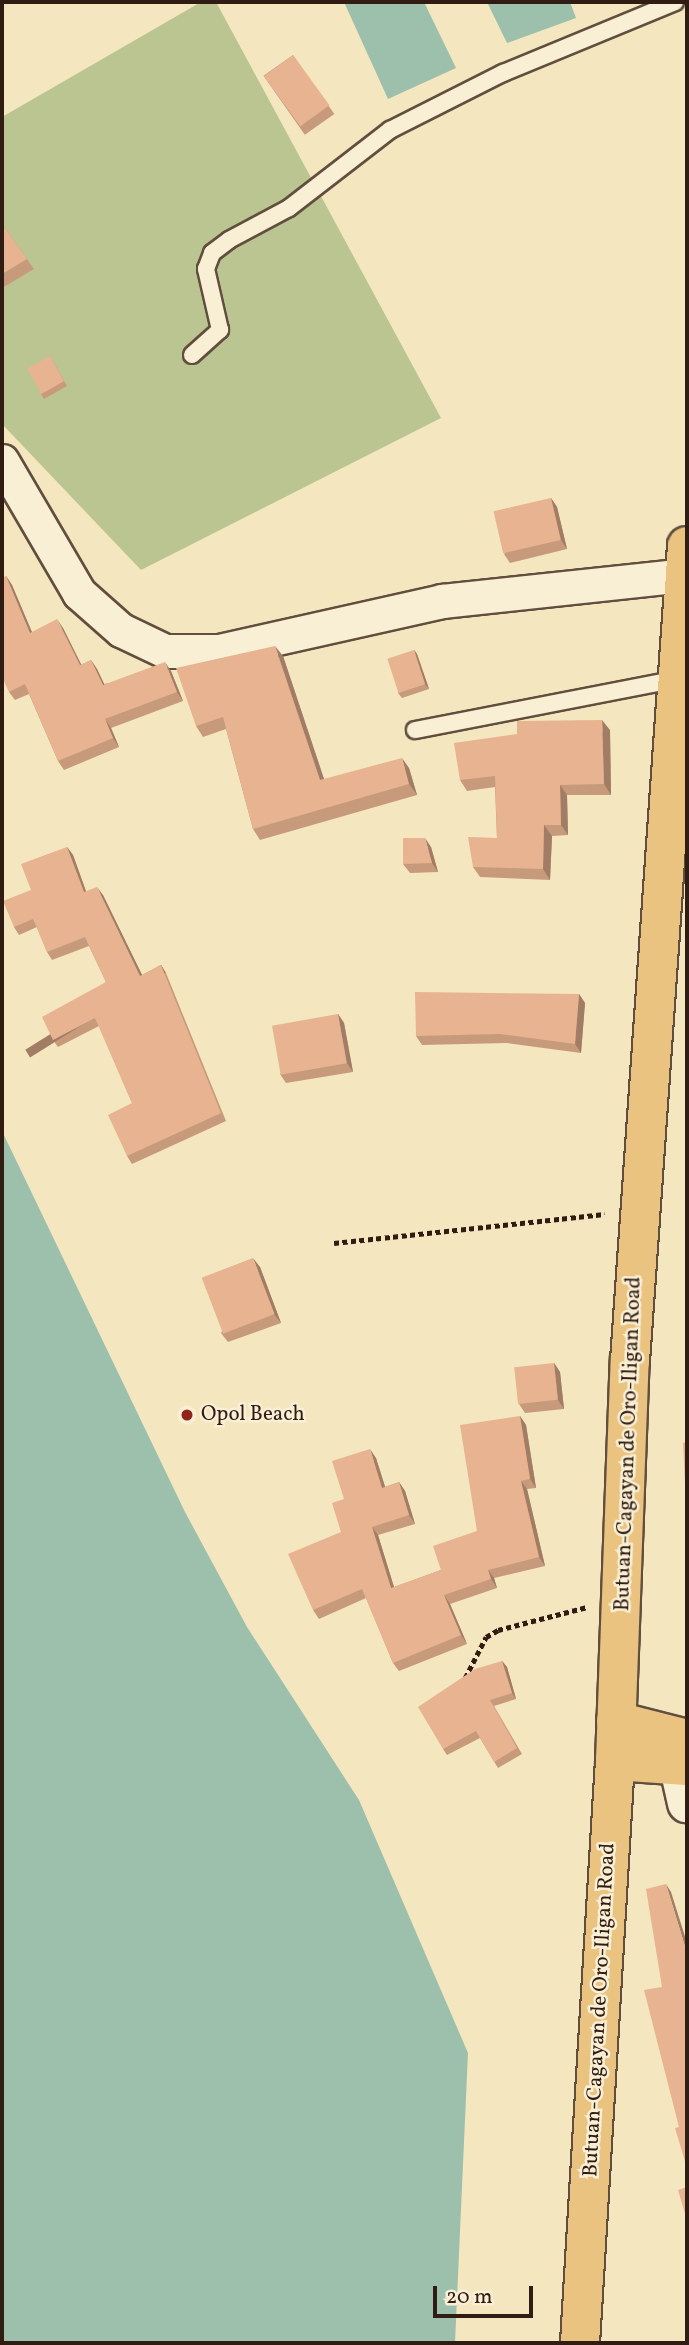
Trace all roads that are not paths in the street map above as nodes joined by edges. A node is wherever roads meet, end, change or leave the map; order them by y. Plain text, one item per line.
1 (675, 2) edge
2 (192, 355) dead end
3 (2, 461) edge
4 (686, 560) edge
5 (677, 679) junction
6 (415, 730) dead end
7 (616, 1721) junction
8 (681, 1751) edge
9 (615, 1760) junction
10 (687, 1803) edge
11 (580, 2343) edge

1 - 2 lane
3 - 4 street
4 - 5 main road, Butuan-Cagayan de Oro-Iligan Road
5 - 6 lane
5 - 7 main road, Butuan-Cagayan de Oro-Iligan Road
7 - 8 main road
7 - 9 main road, Butuan-Cagayan de Oro-Iligan Road
8 - 9 main road
8 - 10 street
9 - 11 main road, Butuan-Cagayan de Oro-Iligan Road

